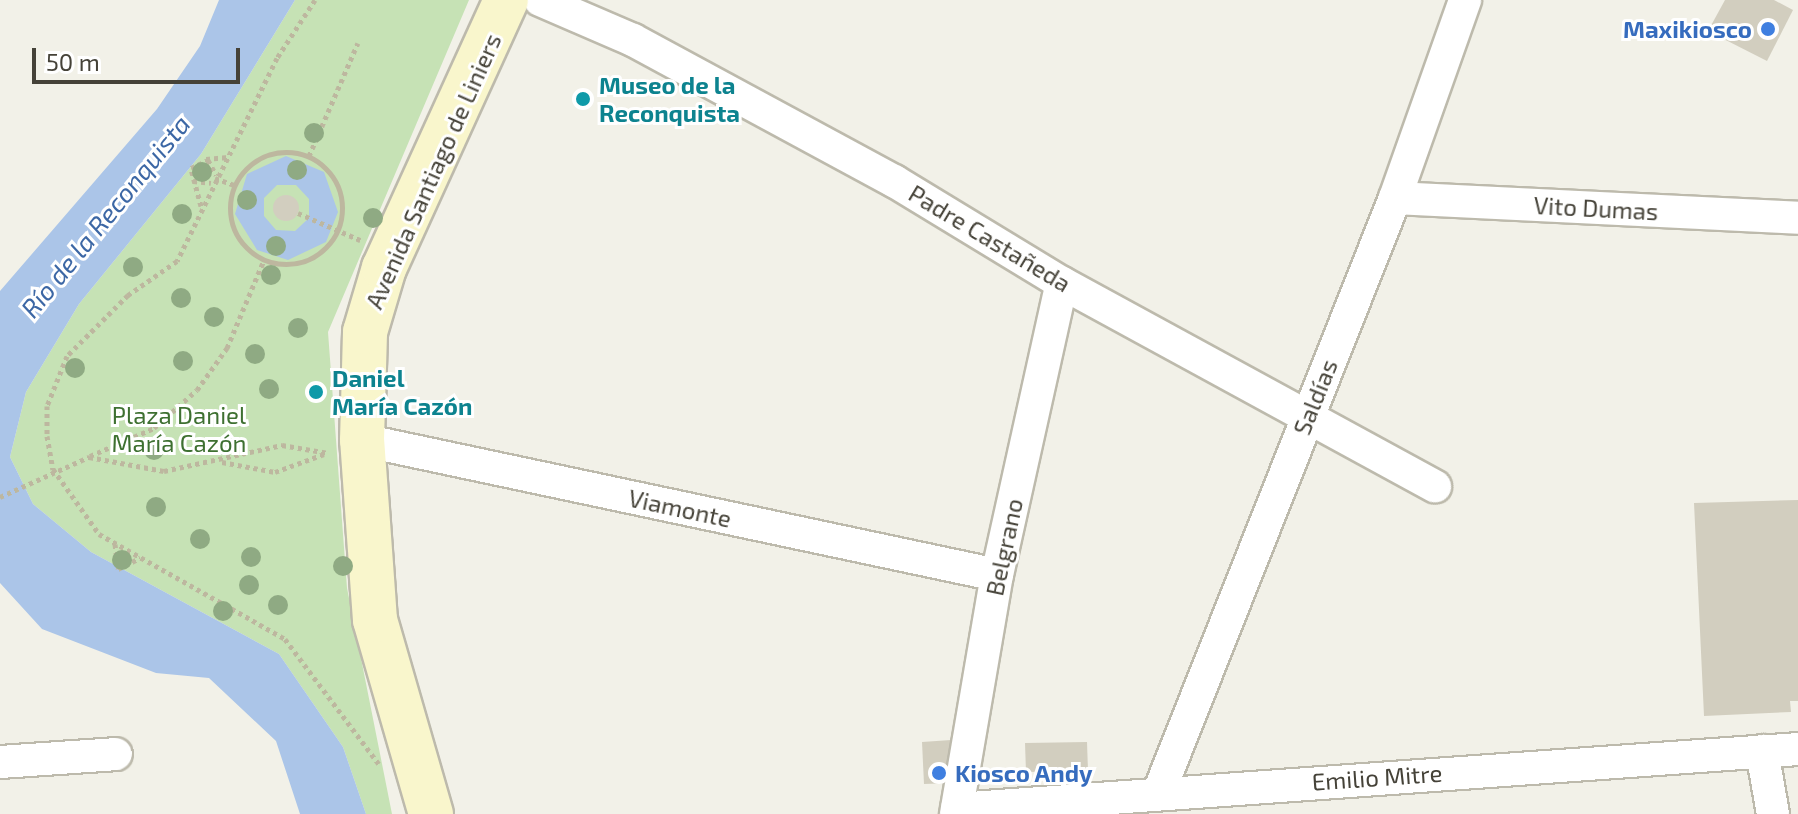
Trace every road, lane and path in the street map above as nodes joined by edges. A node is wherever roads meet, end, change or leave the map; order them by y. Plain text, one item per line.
1 (315, 0) edge
2 (506, 0) edge
3 (540, 0) edge
4 (1465, 0) edge
5 (358, 43) dead end
6 (309, 156) junction
7 (229, 157) junction
8 (201, 159) junction
9 (215, 178) junction
10 (193, 181) junction
11 (234, 185) junction
12 (1395, 198) junction
13 (201, 206) junction
14 (298, 213) dead end
15 (1798, 218) edge
16 (336, 230) junction
17 (372, 245) dead end
18 (264, 260) junction
19 (1062, 283) junction
20 (1308, 417) junction
21 (344, 447) junction
22 (89, 457) junction
23 (220, 461) junction
24 (53, 469) junction
25 (1435, 486) dead end
26 (0, 497) edge
27 (115, 544) junction
28 (140, 558) junction
29 (997, 575) junction
30 (1798, 749) edge
31 (1762, 751) junction
32 (116, 754) dead end
33 (0, 762) edge
34 (383, 777) dead end
35 (1159, 792) junction
36 (956, 811) edge
37 (431, 814) edge
38 (1773, 814) edge

1 - 7 path
2 - 21 main road, Avenida Santiago de Liniers
3 - 19 street, Padre Castañeda
4 - 12 street, Saldías
5 - 6 path
6 - 11 path
6 - 16 path
7 - 8 path
7 - 9 path
8 - 9 path
8 - 10 path
9 - 10 path
9 - 11 path
9 - 13 path
10 - 13 path
11 - 18 path
12 - 15 street, Vito Dumas
12 - 20 street, Saldías
13 - 24 path
14 - 16 path
16 - 17 path
16 - 18 path
18 - 22 path
19 - 20 street, Padre Castañeda
19 - 29 street, Belgrano
20 - 25 street, Padre Castañeda
20 - 35 street, Saldías
21 - 23 path
21 - 23 path
21 - 29 street, Viamonte
21 - 37 main road, Avenida Santiago de Liniers
22 - 23 path
22 - 24 path
24 - 26 path
24 - 27 path
27 - 28 path
27 - 28 path
28 - 34 path
29 - 36 street, Belgrano
30 - 31 street, Emilio Mitre
31 - 35 street, Emilio Mitre
31 - 38 street
32 - 33 street
35 - 36 street, Emilio Mitre

